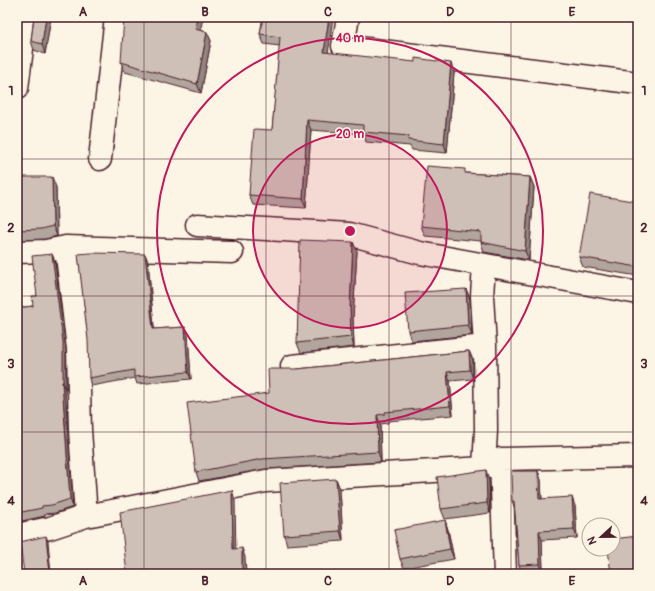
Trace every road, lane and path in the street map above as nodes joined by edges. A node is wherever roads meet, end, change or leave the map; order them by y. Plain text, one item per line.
1 (26, 17) edge
2 (116, 17) edge
3 (348, 17) edge
4 (638, 83) edge
5 (17, 88) edge
6 (100, 159) dead end
7 (197, 224) dead end
8 (66, 247) junction
9 (17, 252) edge
10 (232, 252) dead end
11 (484, 265) junction
12 (638, 293) edge
13 (485, 346) junction
14 (292, 366) dead end
15 (638, 456) edge
16 (493, 464) junction
17 (86, 516) junction
18 (17, 535) edge
19 (505, 574) edge

1 - 5 street
2 - 6 street
3 - 4 street
7 - 11 street
8 - 9 street
8 - 10 street
8 - 17 street
11 - 12 street
11 - 13 street
13 - 14 street
13 - 16 street
15 - 16 street
16 - 17 street
16 - 19 street
17 - 18 street

